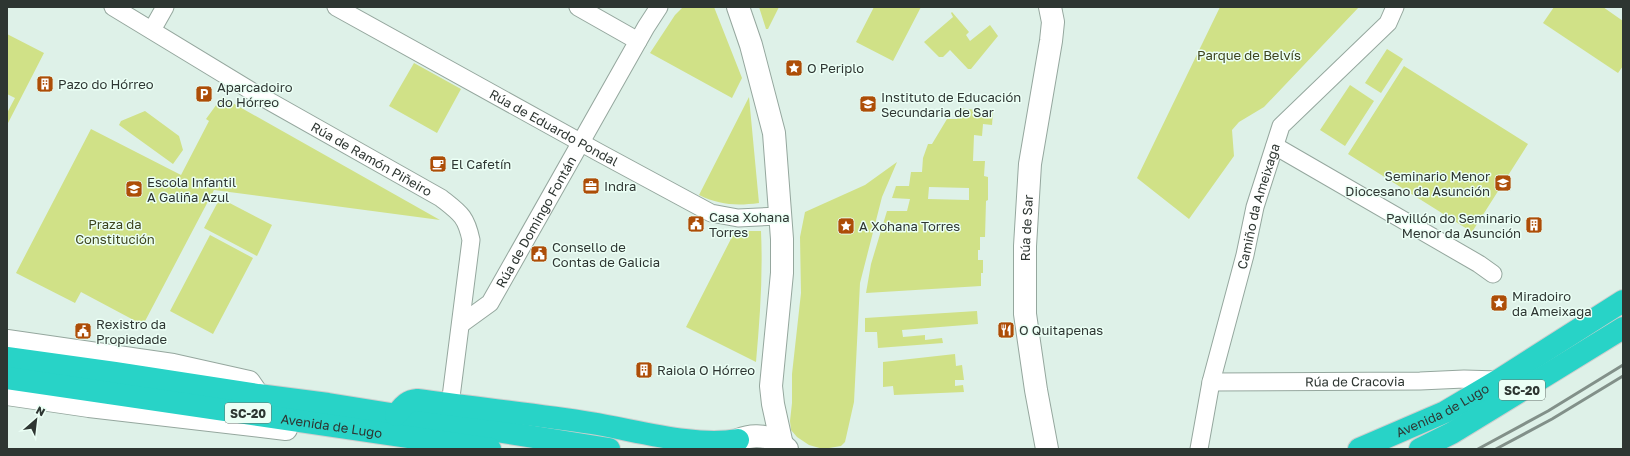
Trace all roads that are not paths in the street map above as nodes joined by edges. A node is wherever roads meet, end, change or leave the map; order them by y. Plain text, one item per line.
1 (113, 7) edge
2 (165, 7) edge
3 (336, 7) edge
4 (578, 7) edge
5 (659, 7) edge
6 (738, 7) edge
7 (1050, 7) edge
8 (1396, 7) edge
9 (152, 30) junction
10 (638, 41) junction
11 (581, 143) junction
12 (1275, 146) junction
13 (780, 216) junction
14 (1493, 274) dead end
15 (1623, 301) edge
16 (461, 324) junction
17 (1623, 328) edge
18 (7, 341) edge
19 (7, 358) edge
20 (7, 378) edge
21 (1499, 380) junction
22 (1211, 382) junction
23 (771, 386) junction
24 (7, 394) edge
25 (258, 395) junction
26 (450, 405) junction
27 (396, 415) junction
28 (347, 427) junction
29 (736, 442) edge
30 (395, 447) edge
31 (785, 447) edge
32 (418, 449) edge
33 (490, 449) edge
34 (609, 449) edge
35 (1047, 449) edge
36 (1199, 449) edge
37 (1359, 449) edge
38 (1420, 449) edge

1 - 9 street, Rúa de Ramón Piñeiro
2 - 9 street
3 - 11 street, Rúa de Eduardo Pondal
4 - 10 street
5 - 10 street, Rúa de Domingo Fontán
6 - 13 street
7 - 35 street, Rúa de Sar
8 - 12 street, Camiño da Ameixaga
9 - 16 street, Rúa de Ramón Piñeiro
10 - 11 street, Rúa de Domingo Fontán
11 - 13 street, Rúa de Eduardo Pondal
11 - 16 street, Rúa de Domingo Fontán
12 - 14 street
12 - 22 street, Camiño da Ameixaga
13 - 23 street
15 - 21 highway, Avenida de Lugo / SC-20
16 - 26 street, Rúa de Ramón Piñeiro
17 - 38 highway, Avenida de Lugo / SC-20
18 - 25 street
19 - 25 highway, Avenida de Lugo / SC-20
20 - 28 highway, Avenida de Lugo / SC-20
21 - 22 street, Rúa de Cracovia
21 - 37 highway, Avenida de Lugo / SC-20
22 - 36 street, Camiño da Ameixaga
23 - 29 street
23 - 31 street
24 - 30 street, Avenida de Lugo
25 - 27 highway, Avenida de Lugo / SC-20
26 - 27 highway
26 - 29 highway
27 - 34 highway, Avenida de Lugo / SC-20
28 - 30 highway
28 - 33 highway, Avenida de Lugo / SC-20
29 - 31 street
30 - 32 highway

